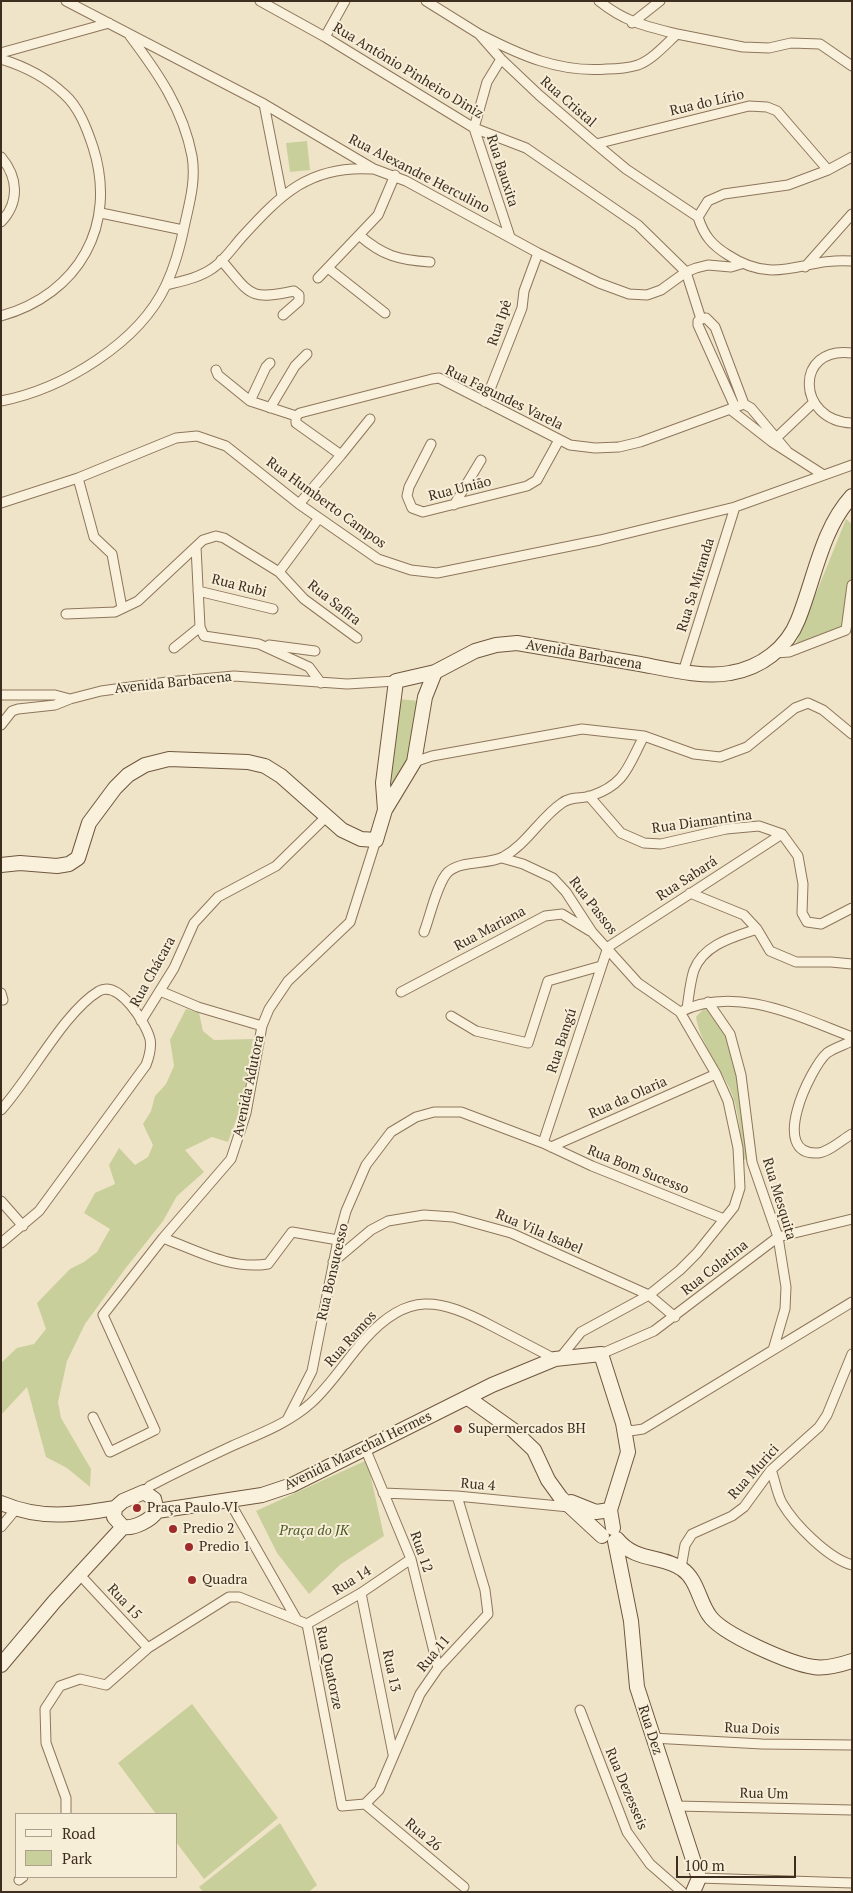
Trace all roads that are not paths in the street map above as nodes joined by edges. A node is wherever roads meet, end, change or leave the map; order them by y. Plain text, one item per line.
1 (66, 1) edge
2 (260, 1) edge
3 (346, 1) edge
4 (426, 1) edge
5 (599, 1) edge
6 (660, 1) edge
7 (109, 23) junction
8 (632, 23) junction
9 (127, 33) junction
10 (479, 34) junction
11 (677, 34) junction
12 (325, 37) junction
13 (1, 53) edge
14 (1, 58) edge
15 (501, 59) junction
16 (852, 66) edge
17 (264, 104) junction
18 (474, 128) junction
19 (596, 144) junction
20 (1, 157) edge
21 (852, 157) edge
22 (374, 169) junction
23 (828, 170) junction
24 (394, 175) junction
25 (282, 196) junction
26 (101, 213) junction
27 (852, 214) edge
28 (698, 217) junction
29 (1, 222) edge
30 (184, 230) junction
31 (360, 235) junction
32 (510, 237) junction
33 (538, 253) junction
34 (222, 260) junction
35 (852, 261) edge
36 (430, 262) dead end
37 (741, 264) junction
38 (805, 267) junction
39 (328, 268) junction
40 (686, 272) junction
41 (318, 278) dead end
42 (166, 285) junction
43 (384, 313) dead end
44 (283, 315) dead end
45 (1, 316) edge
46 (701, 319) junction
47 (852, 352) edge
48 (307, 354) dead end
49 (270, 363) dead end
50 (216, 370) dead end
51 (250, 400) junction
52 (1, 401) edge
53 (485, 402) junction
54 (813, 403) junction
55 (737, 407) junction
56 (270, 408) junction
57 (296, 416) junction
58 (370, 419) dead end
59 (852, 423) edge
60 (559, 440) junction
61 (774, 440) junction
62 (431, 444) dead end
63 (341, 455) junction
64 (481, 460) dead end
65 (852, 465) edge
66 (822, 474) junction
67 (78, 478) junction
68 (852, 496) edge
69 (1, 503) edge
70 (299, 504) junction
71 (454, 505) junction
72 (735, 507) junction
73 (319, 518) junction
74 (196, 547) junction
75 (279, 572) junction
76 (852, 585) edge
77 (198, 590) junction
78 (122, 608) junction
79 (273, 608) dead end
80 (66, 614) dead end
81 (200, 627) junction
82 (357, 638) dead end
83 (259, 644) junction
84 (174, 648) dead end
85 (315, 651) dead end
86 (776, 653) junction
87 (435, 672) junction
88 (683, 672) junction
89 (396, 680) junction
90 (322, 684) junction
91 (1, 695) edge
92 (70, 699) junction
93 (1, 725) edge
94 (852, 734) edge
95 (644, 736) junction
96 (414, 762) junction
97 (589, 796) junction
98 (385, 810) junction
99 (327, 816) junction
100 (782, 834) junction
101 (376, 840) junction
102 (502, 858) junction
103 (1, 865) edge
104 (690, 893) junction
105 (852, 908) edge
106 (757, 929) junction
107 (424, 932) dead end
108 (592, 932) junction
109 (608, 947) junction
110 (852, 964) edge
111 (601, 966) junction
112 (160, 991) junction
113 (401, 992) dead end
114 (708, 1002) junction
115 (683, 1010) junction
116 (451, 1016) dead end
117 (142, 1021) junction
118 (262, 1026) junction
119 (852, 1037) edge
120 (852, 1041) edge
121 (716, 1074) junction
122 (1, 1110) edge
123 (852, 1134) edge
124 (547, 1145) junction
125 (1, 1201) edge
126 (852, 1219) edge
127 (724, 1220) junction
128 (23, 1226) junction
129 (778, 1237) junction
130 (163, 1238) junction
131 (338, 1240) junction
132 (1, 1243) edge
133 (333, 1262) junction
134 (649, 1296) junction
135 (852, 1302) edge
136 (675, 1317) junction
137 (773, 1350) junction
138 (601, 1354) junction
139 (852, 1354) edge
140 (558, 1358) junction
141 (492, 1385) junction
142 (468, 1398) junction
143 (493, 1415) junction
144 (93, 1417) dead end
145 (287, 1420) junction
146 (623, 1423) junction
147 (643, 1429) junction
148 (365, 1448) junction
149 (628, 1452) junction
150 (771, 1470) junction
151 (144, 1492) junction
152 (383, 1494) junction
153 (457, 1496) junction
154 (228, 1499) junction
155 (565, 1502) junction
156 (1, 1503) edge
157 (115, 1508) junction
158 (16, 1509) junction
159 (610, 1510) junction
160 (157, 1512) junction
161 (1, 1527) edge
162 (123, 1527) junction
163 (612, 1536) junction
164 (411, 1559) junction
165 (852, 1565) edge
166 (681, 1568) junction
167 (80, 1575) junction
168 (361, 1593) junction
169 (297, 1620) junction
170 (307, 1624) junction
171 (148, 1648) junction
172 (852, 1661) edge
173 (1, 1665) edge
174 (438, 1668) junction
175 (580, 1710) dead end
176 (652, 1738) junction
177 (852, 1745) edge
178 (393, 1755) junction
179 (365, 1804) junction
180 (676, 1806) junction
181 (852, 1810) edge
182 (66, 1813) edge
183 (699, 1878) junction
184 (852, 1883) edge
185 (464, 1887) dead end
186 (682, 1892) edge
187 (693, 1892) edge

1 - 7 street, Rua Alexandre Herculino
2 - 12 street, Rua Antônio Pinheiro Diniz
3 - 12 street
4 - 10 street, Rua Cristal
5 - 8 street
6 - 8 street
7 - 9 street, Rua Alexandre Herculino
7 - 13 street
8 - 11 street
9 - 17 street, Rua Alexandre Herculino
9 - 30 street
10 - 11 street
10 - 15 street, Rua Cristal
11 - 16 street
12 - 18 street, Rua Antônio Pinheiro Diniz
14 - 26 street
15 - 18 street, Rua Bauxita
15 - 19 street, Rua Cristal
17 - 22 street, Rua Alexandre Herculino
17 - 25 street
18 - 32 street, Rua Bauxita
18 - 40 street, Rua Antônio Pinheiro Diniz
19 - 23 street, Rua do Lírio
19 - 28 street, Rua Cristal
20 - 29 street
21 - 23 street
22 - 24 street, Rua Alexandre Herculino
22 - 25 street
23 - 28 street
24 - 31 street
24 - 32 street, Rua Alexandre Herculino
25 - 34 street
26 - 30 street
26 - 45 street
27 - 38 street
28 - 37 street
30 - 42 street
31 - 36 street
31 - 39 street
32 - 33 street, Rua Alexandre Herculino
33 - 40 street, Rua Alexandre Herculino
33 - 53 street, Rua Ipê
34 - 42 street
34 - 44 street
35 - 38 street
37 - 38 street
37 - 40 street, Rua Alexandre Herculino
39 - 41 street
39 - 43 street
40 - 46 street
42 - 52 street
46 - 55 street
46 - 55 street
47 - 54 street
48 - 56 street
49 - 51 street
50 - 51 street
51 - 56 street
53 - 57 street, Rua Fagundes Varela
53 - 60 street, Rua Fagundes Varela
54 - 59 street
54 - 61 street
55 - 60 street, Rua Fagundes Varela
55 - 61 street
55 - 61 street
56 - 57 street
57 - 63 street
58 - 63 street
60 - 71 street, Rua União
61 - 66 street
62 - 71 street, Rua União
63 - 70 street
64 - 71 street
65 - 66 street, Rua Humberto Campos
66 - 72 street, Rua Humberto Campos
67 - 69 street, Rua Humberto Campos
67 - 70 street, Rua Humberto Campos
67 - 78 street
68 - 86 street, Avenida Barbacena
70 - 73 street, Rua Humberto Campos
72 - 73 street, Rua Humberto Campos
72 - 88 street, Rua Sa Miranda
73 - 75 street
74 - 75 street, Rua Safira
74 - 77 street
74 - 78 street, Rua Safira
75 - 82 street, Rua Safira
76 - 86 street
77 - 79 street, Rua Rubi
77 - 81 street
78 - 80 street, Rua Safira
81 - 83 street
81 - 84 street
83 - 85 street
83 - 90 street
86 - 88 street, Avenida Barbacena
87 - 88 street, Avenida Barbacena
87 - 89 street, Avenida Barbacena
87 - 96 street
89 - 90 street, Avenida Barbacena
89 - 98 street
90 - 92 street, Avenida Barbacena
91 - 92 street
92 - 93 street, Avenida Barbacena
94 - 95 street
95 - 96 street
95 - 97 street
96 - 98 street, Avenida Adutora
97 - 100 street, Rua Diamantina
97 - 102 street
98 - 101 street, Avenida Adutora
99 - 101 street
99 - 103 street
99 - 112 street, Rua Chácara
100 - 104 street, Rua Sabará
100 - 105 street
101 - 118 street, Avenida Adutora
102 - 107 street
102 - 108 street, Rua Passos
104 - 106 street
104 - 109 street, Rua Sabará
106 - 110 street
106 - 115 street
108 - 109 street, Rua Passos
108 - 113 street, Rua Mariana
109 - 111 street, Rua Bangú
109 - 115 street
111 - 116 street
111 - 124 street, Rua Bangú
112 - 117 street, Rua Chácara
112 - 118 street
114 - 115 street
114 - 119 street
114 - 129 street, Rua Mesquita
115 - 121 street
117 - 122 street
117 - 128 street, Rua Chácara
118 - 130 street, Avenida Adutora
120 - 123 street
121 - 124 street, Rua da Olaria
121 - 127 street
124 - 127 street, Rua Bom Sucesso
124 - 131 street, Rua Bonsucesso
125 - 128 street
126 - 129 street, Rua Colatina
127 - 134 street
128 - 132 street, Rua Chácara
129 - 136 street, Rua Colatina
129 - 137 street, Rua Mesquita
130 - 131 street
130 - 144 street, Avenida Adutora
131 - 133 street, Rua Bonsucesso
133 - 134 street, Rua Vila Isabel
133 - 145 street, Rua Bonsucesso
134 - 136 street, Rua Vila Isabel
134 - 140 street
135 - 137 street
136 - 138 street, Rua Colatina
137 - 147 street
138 - 140 street, Avenida Marechal Hermes
138 - 146 street
139 - 150 street, Rua Murici
140 - 141 street, Avenida Marechal Hermes
140 - 145 street, Rua Ramos
141 - 142 street, Avenida Marechal Hermes
141 - 143 street
142 - 143 street
142 - 148 street, Avenida Marechal Hermes
143 - 155 street
145 - 151 street
146 - 147 street
146 - 149 street
147 - 149 street
148 - 152 street, Rua 12
148 - 154 street, Avenida Marechal Hermes
149 - 159 street
150 - 165 street
150 - 166 street, Rua Murici
151 - 157 street
151 - 160 street
152 - 153 street, Rua 4
152 - 164 street, Rua 12
153 - 155 street, Rua 4
153 - 174 street, Rua 11
154 - 160 street, Avenida Marechal Hermes
154 - 169 street, Rua Quatorze
155 - 159 street
155 - 163 street
156 - 158 street
157 - 158 street
157 - 162 street
158 - 161 street
159 - 163 street, Rua Dez
160 - 162 street
162 - 167 street
163 - 166 street
163 - 176 street, Rua Dez
164 - 168 street, Rua 14
164 - 174 street, Rua 12
166 - 172 street
167 - 171 street, Rua 15
167 - 173 street
168 - 170 street, Rua 14
168 - 178 street, Rua 13
169 - 170 street, Rua Quatorze
169 - 171 street
170 - 179 street, Rua Quatorze
171 - 182 street
174 - 178 street, Rua 11
175 - 186 street, Rua Dezesseis
176 - 177 street, Rua Dois
176 - 180 street, Rua Dez
178 - 179 street, Rua 11
179 - 185 street, Rua 26
180 - 181 street, Rua Um
180 - 183 street, Rua Dez
183 - 184 street
183 - 187 street

